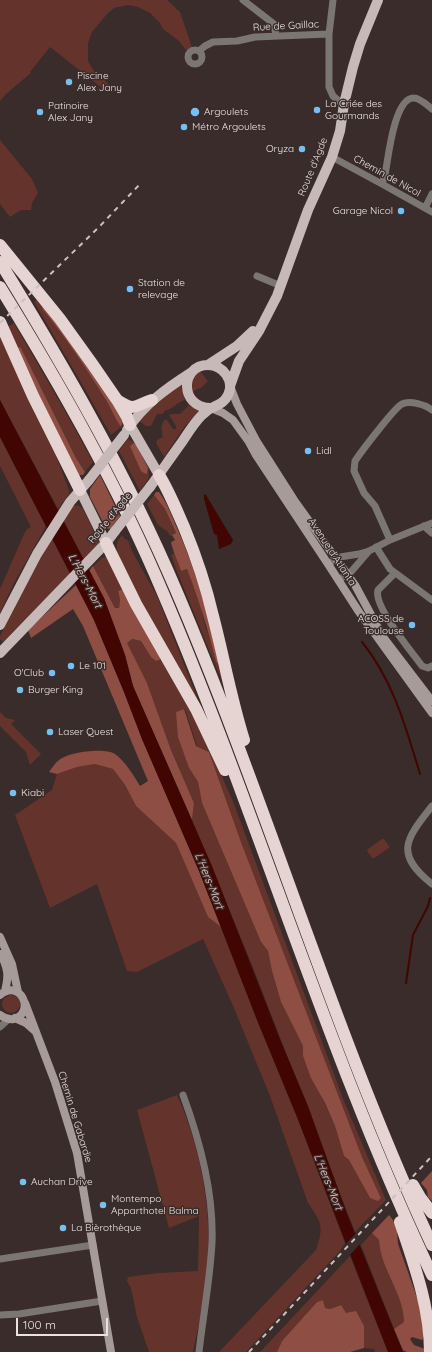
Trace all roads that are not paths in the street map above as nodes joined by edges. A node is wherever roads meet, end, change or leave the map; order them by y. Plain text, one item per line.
1 (243, 0) edge
2 (333, 0) edge
3 (378, 0) edge
4 (330, 34) junction
5 (276, 36) junction
6 (199, 51) dead end
7 (344, 104) junction
8 (432, 109) edge
9 (332, 158) junction
10 (382, 184) junction
11 (432, 194) edge
12 (425, 208) junction
13 (432, 212) edge
14 (0, 245) edge
15 (0, 262) edge
16 (257, 276) dead end
17 (281, 286) junction
18 (0, 287) edge
19 (267, 316) junction
20 (0, 322) edge
21 (208, 365) junction
22 (192, 372) junction
23 (230, 386) junction
24 (117, 400) junction
25 (152, 400) junction
26 (211, 408) junction
27 (432, 410) edge
28 (127, 430) junction
29 (159, 475) junction
30 (80, 490) junction
31 (432, 523) edge
32 (424, 526) junction
33 (432, 533) edge
34 (390, 540) junction
35 (106, 543) junction
36 (376, 547) junction
37 (369, 551) junction
38 (336, 558) junction
39 (328, 564) junction
40 (395, 573) junction
41 (347, 574) junction
42 (338, 580) junction
43 (432, 600) edge
44 (0, 625) edge
45 (0, 652) edge
46 (432, 666) edge
47 (432, 701) edge
48 (432, 713) edge
49 (244, 760) junction
50 (432, 806) edge
51 (261, 847) junction
52 (432, 884) edge
53 (0, 937) edge
54 (0, 950) edge
55 (18, 992) junction
56 (2, 993) edge
57 (25, 1003) junction
58 (0, 1015) edge
59 (12, 1019) junction
60 (0, 1027) edge
61 (35, 1031) junction
62 (183, 1095) dead end
63 (392, 1152) junction
64 (377, 1153) junction
65 (432, 1213) edge
66 (432, 1244) edge
67 (93, 1245) junction
68 (0, 1259) edge
69 (432, 1275) edge
70 (102, 1302) junction
71 (0, 1315) edge
72 (111, 1352) edge
73 (199, 1352) edge
74 (430, 1352) edge

1 - 5 street
2 - 4 street
3 - 7 main road, Route d'Agde
4 - 5 street, Rue de Gaillac
4 - 7 street
5 - 6 street, Rue de Gaillac
7 - 9 main road, Route d'Agde
8 - 10 street
9 - 10 street, Chemin de Nicol
9 - 17 main road, Route d'Agde
10 - 12 street, Chemin de Nicol
11 - 12 street
12 - 13 street, Chemin de Nicol
14 - 24 highway
15 - 49 highway
16 - 17 street
17 - 19 main road, Route d'Agde
18 - 51 highway
19 - 21 main road, Route d'Agde
19 - 23 main road, Route d'Agde
20 - 30 highway
21 - 22 main road
21 - 23 main road
22 - 25 main road
22 - 26 main road
23 - 26 main road
23 - 38 main road, Avenue d'Atlanta
24 - 25 highway
24 - 28 highway
25 - 28 main road
26 - 29 main road, Route d'Agde
26 - 39 main road, Avenue d'Atlanta
27 - 34 street
28 - 29 main road
28 - 30 main road, bridge
29 - 35 main road, Route d'Agde, bridge
29 - 49 highway
30 - 35 main road
30 - 44 main road
31 - 32 street
32 - 33 street
32 - 34 street
34 - 36 street
35 - 45 main road, Route d'Agde
35 - 51 highway
36 - 37 street
36 - 40 street
37 - 38 street
37 - 41 street
38 - 39 street
38 - 41 main road, Avenue d'Atlanta
39 - 42 main road, Avenue d'Atlanta
40 - 43 street
40 - 46 street
41 - 42 street
41 - 47 main road, Avenue d'Atlanta
42 - 48 main road, Avenue d'Atlanta
49 - 63 highway
50 - 52 street
51 - 64 highway
53 - 55 main road
54 - 56 main road
55 - 56 main road
55 - 57 main road, Chemin de Gabardie
57 - 59 main road
57 - 61 main road, Chemin de Gabardie
58 - 59 main road
59 - 60 street
59 - 61 main road
61 - 67 main road, Chemin de Gabardie
62 - 73 street
63 - 65 highway
63 - 66 highway
64 - 69 highway
64 - 74 highway
67 - 68 street
67 - 70 main road, Chemin de Gabardie
70 - 71 street
70 - 72 main road, Chemin de Gabardie

